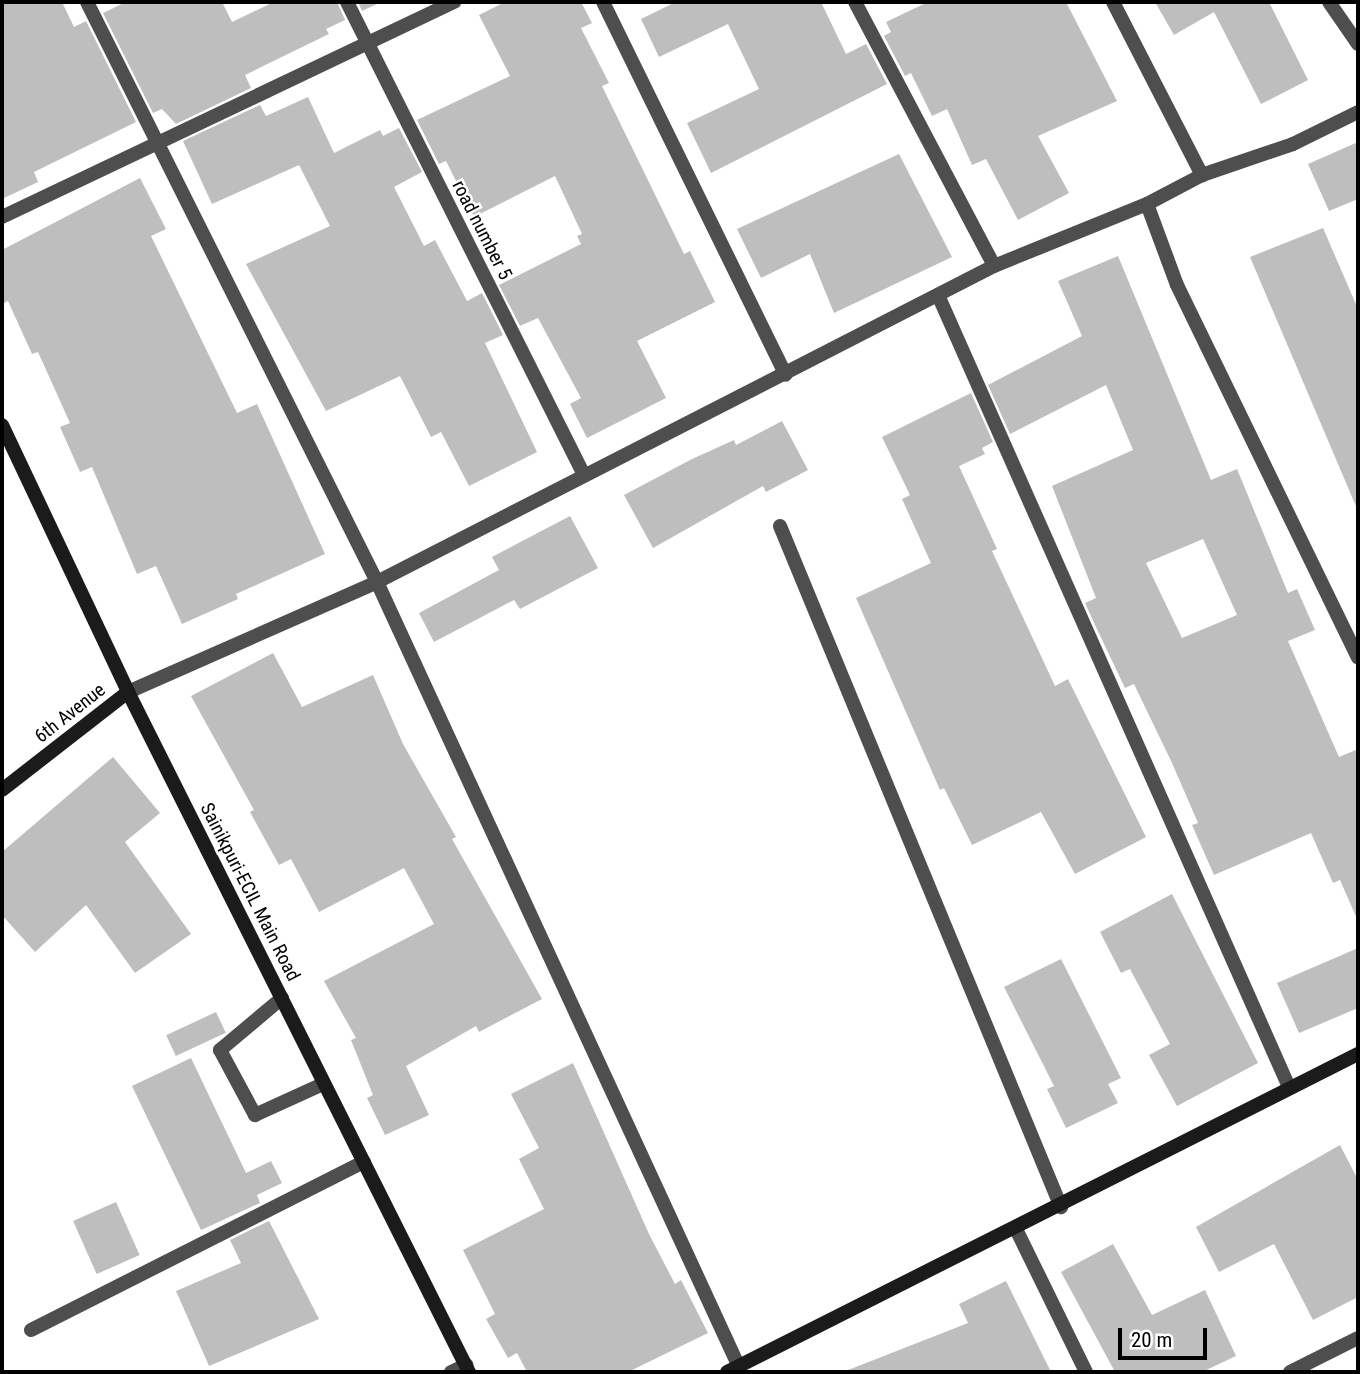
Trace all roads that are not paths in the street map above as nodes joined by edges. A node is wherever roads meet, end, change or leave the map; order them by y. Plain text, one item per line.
1 (87, 2) edge
2 (347, 2) edge
3 (454, 2) edge
4 (603, 2) edge
5 (855, 2) edge
6 (1113, 2) edge
7 (1329, 2) edge
8 (368, 44) junction
9 (1358, 44) edge
10 (1358, 112) edge
11 (160, 144) junction
12 (1202, 175) junction
13 (1147, 204) junction
14 (2, 217) edge
15 (994, 266) junction
16 (938, 295) junction
17 (786, 374) junction
18 (2, 425) edge
19 (584, 475) junction
20 (780, 526) dead end
21 (377, 582) junction
22 (1358, 657) edge
23 (128, 692) junction
24 (2, 790) edge
25 (282, 998) junction
26 (1358, 1054) edge
27 (323, 1084) junction
28 (1289, 1087) junction
29 (364, 1162) junction
30 (1060, 1207) junction
31 (1016, 1229) junction
32 (31, 1331) dead end
33 (1358, 1338) edge
34 (468, 1369) edge
35 (733, 1369) edge
36 (451, 1372) edge
37 (1086, 1372) edge
38 (1290, 1372) edge

1 - 11 street
2 - 8 street, road number 5
3 - 8 street
4 - 17 street
5 - 15 street
6 - 12 street
7 - 9 street
8 - 11 street
8 - 19 street, road number 5
10 - 12 street
11 - 14 street
11 - 21 street
12 - 13 street
13 - 15 street
13 - 22 street
15 - 16 street
16 - 17 street
16 - 28 street
17 - 19 street
18 - 23 main road, Sainikpuri-ECIL Main Road
19 - 21 street
20 - 30 street
21 - 23 street
21 - 35 street
23 - 24 main road, 6th Avenue
23 - 25 main road, Sainikpuri-ECIL Main Road
25 - 27 main road, Sainikpuri-ECIL Main Road
25 - 27 street
26 - 28 main road
27 - 29 main road, Sainikpuri-ECIL Main Road
28 - 30 main road
29 - 32 street
29 - 34 main road, Sainikpuri-ECIL Main Road
30 - 31 main road
31 - 35 main road
31 - 37 street
33 - 38 street
34 - 36 street

